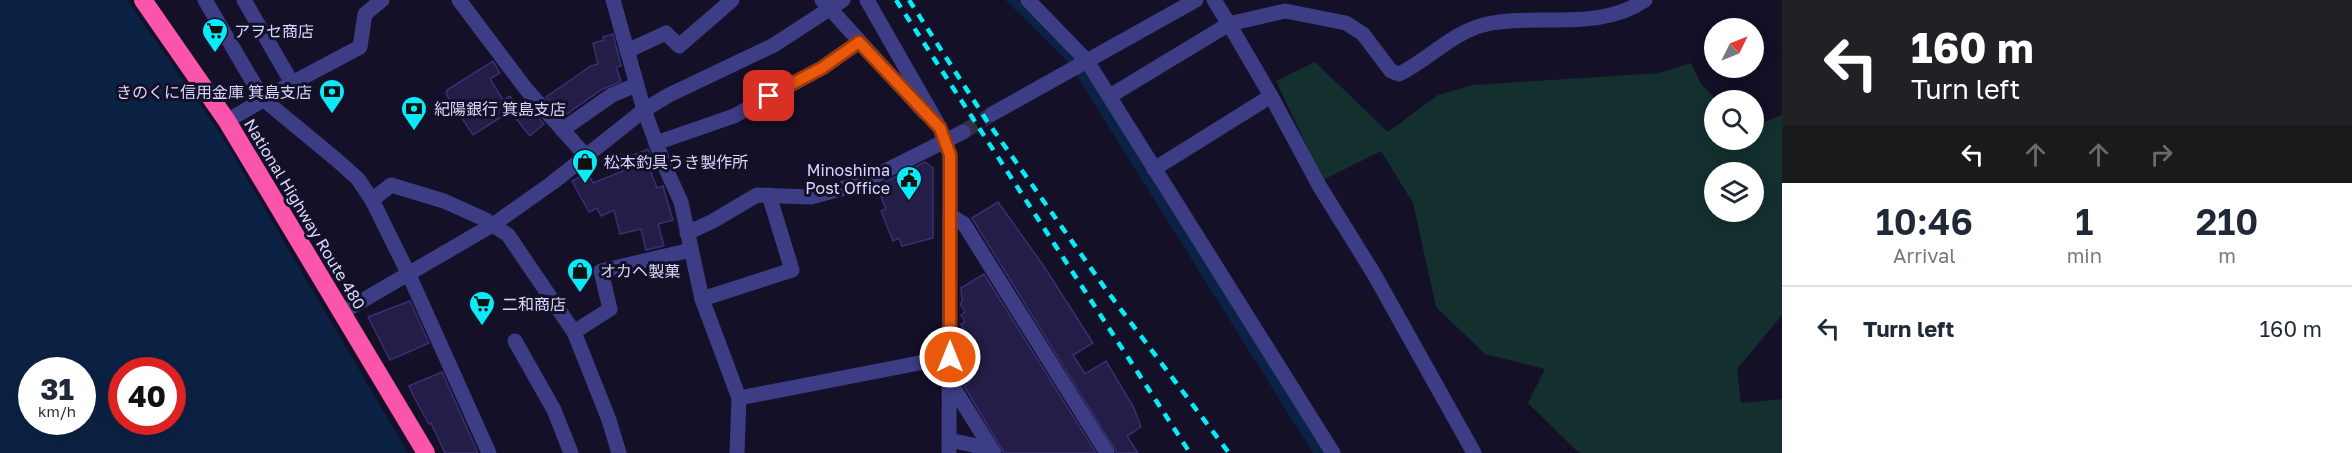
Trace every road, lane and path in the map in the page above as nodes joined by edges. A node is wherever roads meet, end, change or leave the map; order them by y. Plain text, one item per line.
1 (144, 0) edge
2 (205, 0) edge
3 (244, 0) edge
4 (382, 0) edge
5 (459, 0) edge
6 (613, 0) edge
7 (732, 0) edge
8 (843, 0) edge
9 (867, 0) edge
10 (1028, 0) edge
11 (1196, 0) edge
12 (1214, 0) edge
13 (1645, 0) edge
14 (826, 5) edge
15 (1229, 24) junction
16 (859, 42) junction
17 (627, 51) junction
18 (1087, 61) junction
19 (292, 83) junction
20 (636, 85) junction
21 (1110, 96) junction
22 (1271, 96) junction
23 (263, 99) junction
24 (644, 110) junction
25 (992, 114) tunnel mouth
26 (227, 121) junction
27 (562, 130) junction
28 (963, 132) tunnel mouth
29 (943, 135) junction
30 (656, 143) junction
31 (586, 156) junction
32 (1154, 169) junction
33 (769, 195) junction
34 (372, 200) junction
35 (951, 216) junction
36 (494, 224) junction
37 (687, 233) junction
38 (691, 250) junction
39 (409, 275) junction
40 (702, 299) junction
41 (341, 313) junction
42 (574, 332) junction
43 (515, 341) dead end
44 (950, 357) junction
45 (950, 381) junction
46 (739, 398) junction
47 (949, 446) edge
48 (426, 453) edge
49 (489, 453) edge
50 (571, 453) edge
51 (619, 453) edge
52 (737, 453) edge
53 (992, 453) edge
54 (1107, 453) edge
55 (1333, 453) edge
56 (1474, 453) edge

1 - 26 highway, National Highway Route 480
2 - 23 street
3 - 19 street
4 - 19 street
5 - 27 street
6 - 17 street
7 - 17 street
8 - 14 street
9 - 29 street
10 - 18 street
11 - 18 street
12 - 15 street
13 - 15 street
14 - 16 street
14 - 24 street
15 - 21 street
15 - 22 street
16 - 29 street
16 - 30 street
17 - 20 street
18 - 21 street
18 - 25 street
19 - 23 street
20 - 24 street
20 - 27 street
21 - 32 street
22 - 32 street
22 - 56 street
23 - 26 street
23 - 34 street
24 - 30 street
24 - 31 street
26 - 41 highway, National Highway Route 480
27 - 31 street
28 - 29 street
29 - 33 street
29 - 35 street
30 - 37 street
31 - 36 street
32 - 55 street
33 - 37 street
33 - 40 street
34 - 36 street
34 - 39 street
35 - 44 street
35 - 54 street
36 - 39 street
36 - 42 street
37 - 38 street
38 - 40 street
38 - 42 street
39 - 41 street
39 - 49 street
40 - 46 street
41 - 48 highway, National Highway Route 480
42 - 51 street
43 - 50 street
44 - 45 street
44 - 46 street
45 - 47 street
45 - 53 street
46 - 52 street
47 - 53 street

